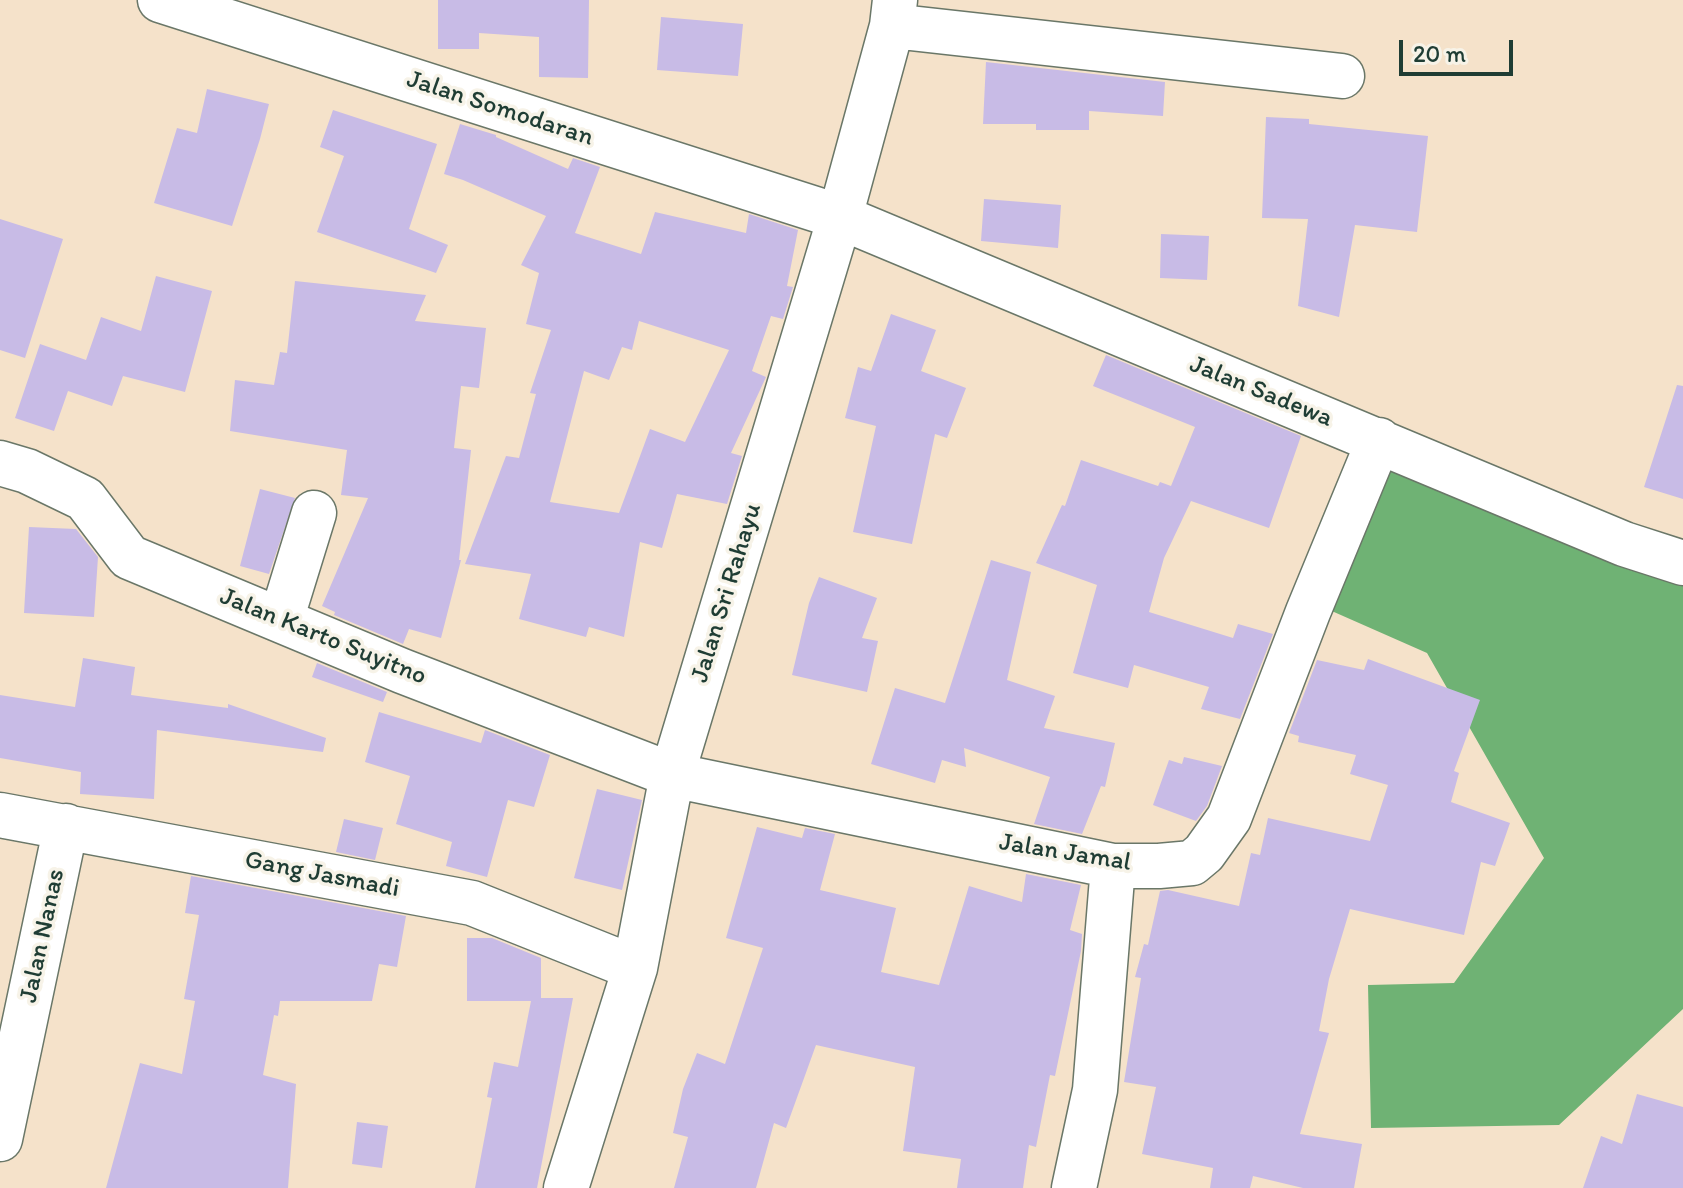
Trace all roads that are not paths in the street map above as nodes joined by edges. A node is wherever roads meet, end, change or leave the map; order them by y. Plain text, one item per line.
1 (160, 0) edge
2 (894, 13) edge
3 (1342, 76) dead end
4 (840, 217) junction
5 (1379, 440) junction
6 (0, 463) edge
7 (314, 513) dead end
8 (1683, 563) edge
9 (281, 620) junction
10 (672, 775) junction
11 (0, 815) edge
12 (66, 826) junction
13 (1113, 866) junction
14 (635, 968) junction
15 (0, 1139) edge
16 (566, 1188) edge
17 (1074, 1188) edge

1 - 4 street, Jalan Somodaran
2 - 3 street
2 - 4 street, Jalan Sri Rahayu
4 - 5 street, Jalan Sadewa
4 - 10 street, Jalan Sri Rahayu
5 - 8 street, Jalan Sadewa
5 - 13 street, Jalan Jamal
6 - 9 street, Jalan Karto Suyitno
7 - 9 street
9 - 10 street, Jalan Karto Suyitno
10 - 13 street, Jalan Jamal
10 - 14 street, Jalan Sri Rahayu
11 - 12 street, Gang Jasmadi
12 - 14 street, Gang Jasmadi
12 - 15 street, Jalan Nanas
13 - 17 street
14 - 16 street, Jalan Sri Rahayu

